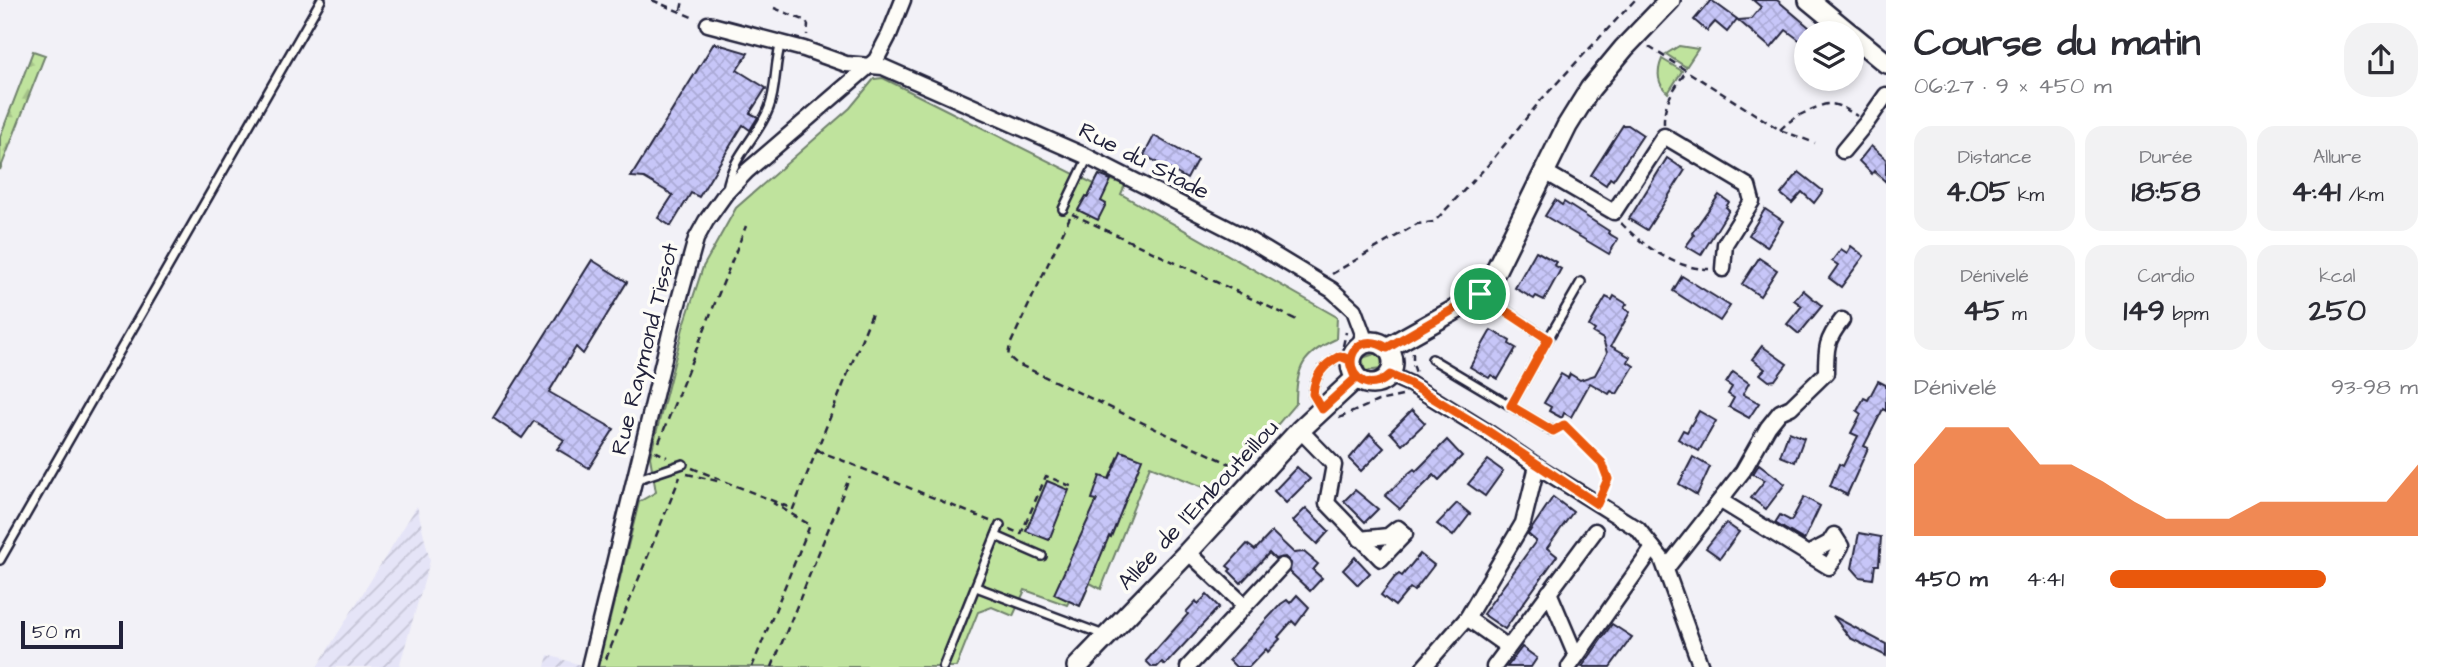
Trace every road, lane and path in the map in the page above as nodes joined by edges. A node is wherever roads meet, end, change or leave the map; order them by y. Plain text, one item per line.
1 (321, 0) edge
2 (653, 0) edge
3 (683, 0) edge
4 (903, 0) edge
5 (1635, 0) edge
6 (1670, 0) edge
7 (1809, 0) edge
8 (774, 8) dead end
9 (681, 12) junction
10 (1834, 21) edge
11 (708, 24) joint
12 (1634, 37) junction
13 (781, 43) junction
14 (1864, 45) edge
15 (804, 49) junction
16 (1886, 62) edge
17 (867, 66) junction
18 (1686, 71) junction
19 (1886, 95) edge
20 (1867, 122) junction
21 (1780, 130) junction
22 (1664, 136) junction
23 (1815, 143) dead end
24 (1843, 151) dead end
25 (1088, 157) junction
26 (1545, 172) junction
27 (726, 193) junction
28 (1063, 209) joint
29 (1614, 212) junction
30 (1071, 214) junction
31 (746, 226) dead end
32 (1723, 269) joint
33 (1581, 282) dead end
34 (1321, 283) junction
35 (1480, 294) junction
36 (873, 311) dead end
37 (1842, 320) dead end
38 (1299, 321) dead end
39 (1548, 339) junction
40 (1387, 348) junction
41 (1432, 359) dead end
42 (1356, 361) junction
43 (1390, 375) junction
44 (1511, 406) junction
45 (1322, 409) junction
46 (1300, 430) junction
47 (1553, 431) joint
48 (817, 450) junction
49 (683, 464) junction
50 (1230, 464) dead end
51 (1537, 466) junction
52 (850, 476) dead end
53 (635, 481) junction
54 (732, 484) junction
55 (1073, 487) dead end
56 (764, 497) junction
57 (1721, 501) junction
58 (1597, 504) junction
59 (1000, 525) junction
60 (1595, 531) dead end
61 (996, 536) junction
62 (1360, 539) dead end
63 (1653, 548) junction
64 (1188, 552) junction
65 (1808, 554) dead end
66 (1042, 555) dead end
67 (0, 561) edge
68 (1282, 566) dead end
69 (1666, 569) junction
70 (975, 586) junction
71 (1549, 592) junction
72 (1244, 606) junction
73 (1467, 618) junction
74 (1108, 636) junction
75 (1508, 647) junction
76 (1572, 661) edge
77 (589, 667) edge
78 (603, 667) edge
79 (752, 667) edge
80 (772, 667) edge
81 (943, 667) edge
82 (1077, 667) edge
83 (1188, 667) edge
84 (1424, 667) edge
85 (1494, 667) edge
86 (1701, 667) edge

1 - 67 lane
2 - 9 path
3 - 9 path
4 - 17 street, Rue Raymond Tissot
5 - 34 path
6 - 12 street
7 - 10 street
8 - 15 path
9 - 11 path
11 - 13 street, Rue du Stade
12 - 18 path
12 - 26 street
13 - 15 street, Rue du Stade
13 - 27 lane
14 - 16 street
15 - 17 street, Rue du Stade
17 - 25 street, Rue du Stade
17 - 27 street, Rue Raymond Tissot
18 - 21 path
18 - 22 path
19 - 20 street
20 - 21 path
20 - 24 street
21 - 23 path
22 - 29 street
22 - 32 street
25 - 28 lane
25 - 34 street, Rue du Stade
26 - 29 street
26 - 35 street
27 - 53 street, Rue Raymond Tissot
28 - 30 path
29 - 32 path
30 - 38 path
30 - 50 path
31 - 49 path
33 - 39 lane
34 - 42 street, Rue du Stade
35 - 39 lane
35 - 40 street
36 - 48 path
37 - 57 street
39 - 44 lane
40 - 42 street
40 - 43 street
41 - 44 lane
42 - 43 street
42 - 45 street, Allée de l'Embouteillou
42 - 45 lane
43 - 51 street
44 - 47 lane
45 - 46 street, Allée de l'Embouteillou
46 - 62 street
46 - 64 street, Allée de l'Embouteillou
47 - 58 path
48 - 56 path
48 - 59 path
49 - 53 lane
49 - 54 path
51 - 58 street
51 - 73 street
52 - 80 path
53 - 77 street, Rue Raymond Tissot
54 - 56 path
54 - 78 path
55 - 59 path
56 - 79 path
57 - 65 street
57 - 69 street
58 - 63 street
59 - 61 lane
60 - 71 street
61 - 66 lane
61 - 70 lane
63 - 69 street
63 - 76 street
64 - 72 street
64 - 74 street, Allée de l'Embouteillou
68 - 72 street
69 - 86 street
70 - 74 lane
70 - 81 lane
71 - 75 street
71 - 76 street
72 - 83 street
73 - 75 street
73 - 84 street
74 - 82 street, Allée de l'Embouteillou
75 - 85 street

